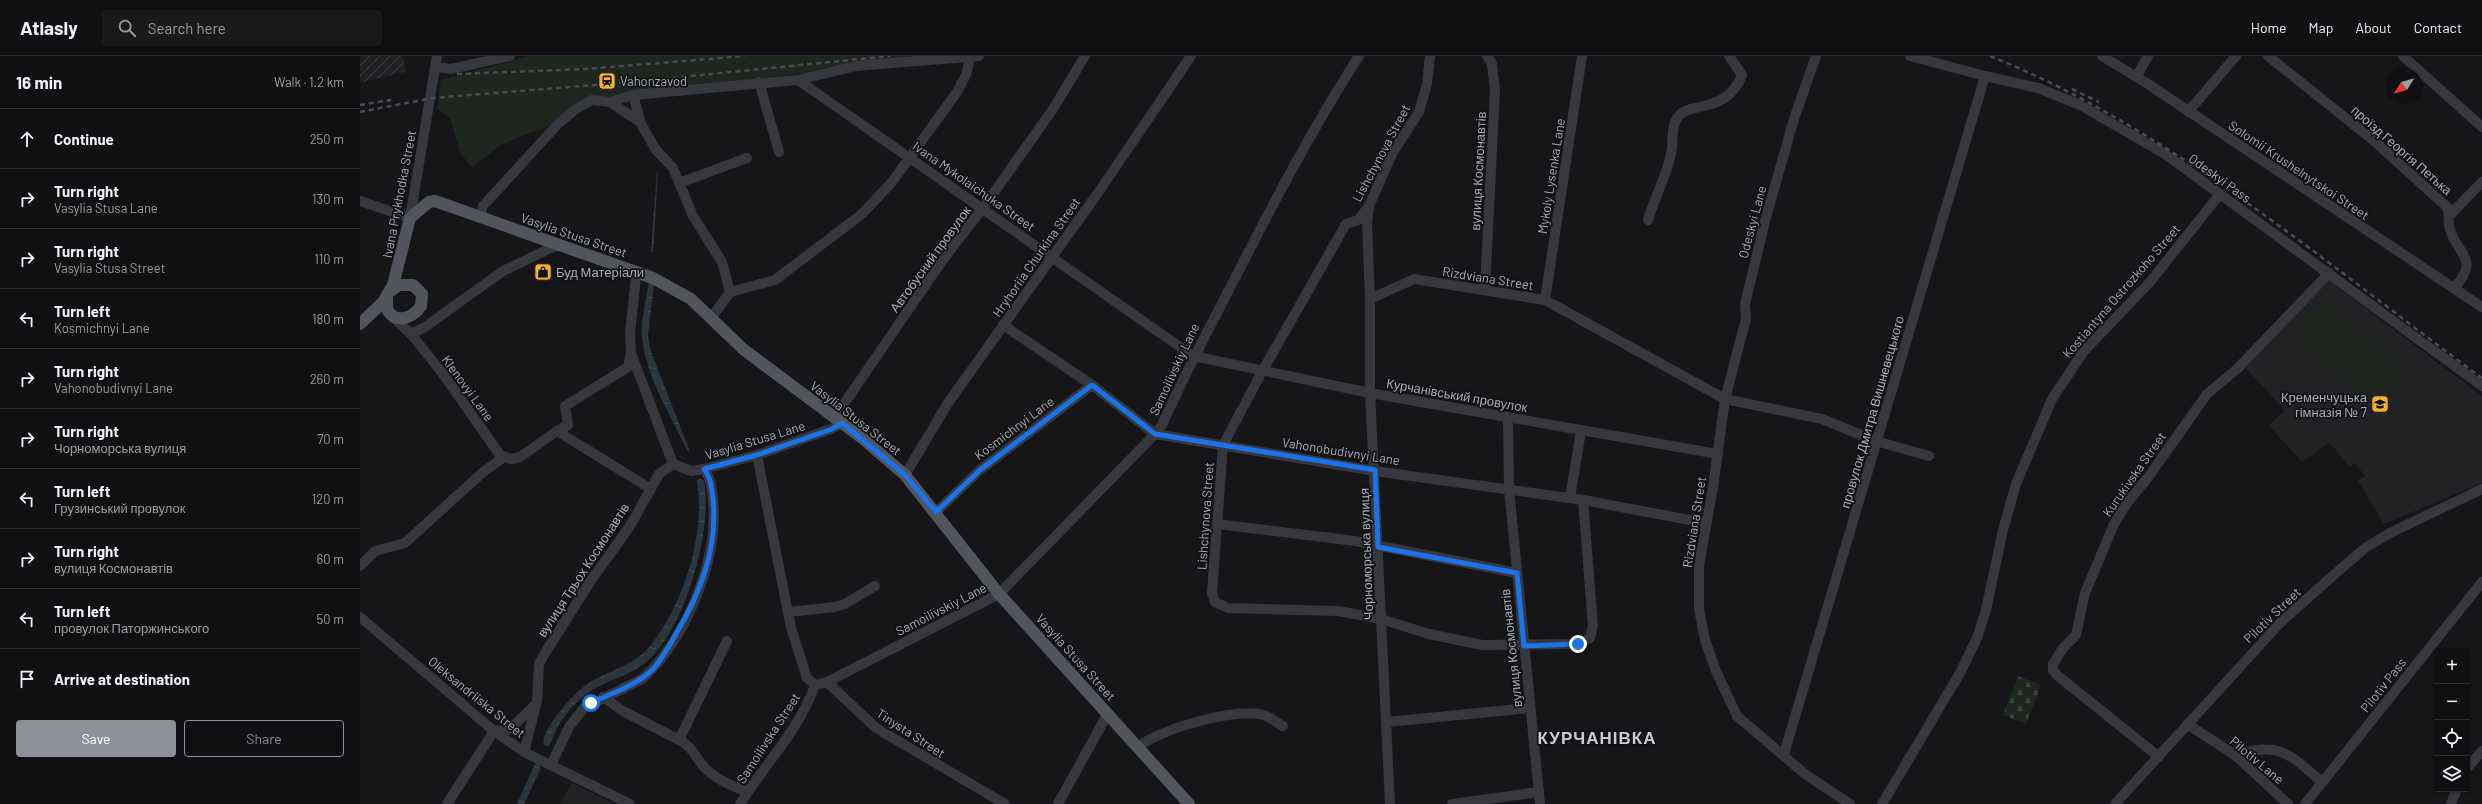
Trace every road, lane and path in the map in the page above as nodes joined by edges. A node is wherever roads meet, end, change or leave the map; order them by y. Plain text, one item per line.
1 (437, 56) edge
2 (510, 56) edge
3 (974, 56) edge
4 (1085, 56) edge
5 (1191, 56) edge
6 (1359, 56) edge
7 (1430, 56) edge
8 (1487, 56) edge
9 (1582, 56) edge
10 (1729, 56) edge
11 (1816, 56) edge
12 (1910, 56) edge
13 (2102, 56) edge
14 (2148, 56) edge
15 (2236, 56) edge
16 (2268, 56) edge
17 (2403, 56) edge
18 (436, 67) junction
19 (1985, 76) junction
20 (2136, 77) junction
21 (798, 80) junction
22 (758, 82) junction
23 (633, 95) junction
24 (610, 102) junction
25 (2188, 112) junction
26 (640, 122) junction
27 (2482, 127) edge
28 (779, 152) dead end
29 (910, 157) junction
30 (747, 158) dead end
31 (2482, 182) edge
32 (679, 184) junction
33 (2220, 194) junction
34 (360, 201) edge
35 (1369, 206) junction
36 (983, 208) junction
37 (2450, 216) junction
38 (480, 217) junction
39 (410, 218) junction
40 (1648, 220) dead end
41 (557, 244) junction
42 (1051, 255) junction
43 (398, 268) junction
44 (639, 272) junction
45 (2329, 273) junction
46 (408, 284) junction
47 (2454, 288) junction
48 (1485, 289) junction
49 (730, 292) junction
50 (388, 293) junction
51 (1370, 299) junction
52 (1545, 300) junction
53 (2482, 307) edge
54 (392, 316) junction
55 (712, 317) junction
56 (362, 322) edge
57 (1004, 326) junction
58 (411, 334) junction
59 (631, 353) junction
60 (1193, 356) junction
61 (1262, 370) junction
62 (1092, 385) junction
63 (2482, 386) edge
64 (1370, 393) junction
65 (1725, 399) junction
66 (1508, 417) junction
67 (839, 420) junction
68 (557, 431) junction
69 (1581, 432) junction
70 (1155, 434) junction
71 (1876, 441) junction
72 (1222, 445) junction
73 (1718, 454) junction
74 (757, 455) junction
75 (1929, 456) dead end
76 (504, 457) junction
77 (673, 464) junction
78 (704, 469) junction
79 (1375, 470) junction
80 (905, 475) junction
81 (651, 489) junction
82 (1509, 489) junction
83 (2482, 489) edge
84 (1570, 498) junction
85 (1583, 500) junction
86 (936, 512) junction
87 (1706, 523) junction
88 (1217, 524) junction
89 (1378, 547) junction
90 (360, 566) edge
91 (1517, 573) junction
92 (2482, 582) edge
93 (875, 586) dead end
94 (999, 594) junction
95 (789, 612) junction
96 (360, 617) edge
97 (1381, 619) junction
98 (727, 641) dead end
99 (1524, 646) junction
100 (827, 682) junction
101 (815, 685) junction
102 (603, 697) junction
103 (537, 701) junction
104 (1530, 708) junction
105 (1108, 713) junction
106 (1387, 722) junction
107 (2187, 724) junction
108 (1283, 726) dead end
109 (494, 732) junction
110 (679, 740) junction
111 (1138, 747) junction
112 (2482, 751) edge
113 (524, 752) junction
114 (1784, 754) junction
115 (2235, 755) junction
116 (2159, 757) junction
117 (551, 765) junction
118 (2470, 765) edge
119 (2322, 782) junction
120 (747, 792) junction
121 (1539, 792) junction
122 (2456, 792) edge
123 (447, 804) edge
124 (630, 804) edge
125 (740, 804) edge
126 (1005, 804) edge
127 (1058, 804) edge
128 (1189, 804) edge
129 (1390, 804) edge
130 (1452, 804) edge
131 (1540, 804) edge
132 (1850, 804) edge
133 (1882, 804) edge
134 (2115, 804) edge
135 (2288, 804) edge
136 (2305, 804) edge
137 (2451, 804) edge

1 - 18 street, Ivana Prykhodka Street
2 - 18 street
3 - 21 street
3 - 29 street
4 - 36 street, Автобусний провулок
5 - 42 street, Hryhoriia Churkina Street
6 - 60 street, Samoilivskiy Lane
7 - 35 street, Lishchynova Street
8 - 48 street, вулиця Космонавтів
9 - 52 street, Mykoly Lysenka Lane
10 - 40 street
11 - 65 street, Odeskyi Lane
12 - 19 street, Odeskyi Pass
13 - 20 street, Solomii Krushelnytskoi Street
14 - 20 street
15 - 25 street
16 - 37 street, проїзд Георгія Петька
17 - 27 street
18 - 39 street, Ivana Prykhodka Street
19 - 33 street, Odeskyi Pass
19 - 71 street, провулок Дмитра Вишневецького
20 - 25 street, Solomii Krushelnytskoi Street
21 - 22 street
21 - 29 street, Ivana Mykolaichuka Street
22 - 23 street
22 - 28 street
23 - 24 street
23 - 26 street
24 - 26 street
24 - 38 street
25 - 47 street, Solomii Krushelnytskoi Street
26 - 32 street
29 - 36 street, Ivana Mykolaichuka Street
29 - 49 street
30 - 32 street
31 - 37 street
32 - 49 street
33 - 45 street, Odeskyi Pass
33 - 133 street, Kostiantyna Ostrozkoho Street
34 - 39 street
35 - 51 street, Чорноморська вулиця
35 - 61 street, Lishchynova Street
36 - 42 street, Ivana Mykolaichuka Street
36 - 67 street, Автобусний провулок
37 - 47 street, проїзд Георгія Петька
38 - 39 main road, Vasylia Stusa Street
38 - 41 main road, Vasylia Stusa Street
39 - 43 main road, Ivana Prykhodka Street
41 - 44 main road, Vasylia Stusa Street
41 - 58 street
42 - 57 street, Hryhoriia Churkina Street
42 - 60 street, Ivana Mykolaichuka Street
43 - 46 main road
43 - 50 main road, Ivana Prykhodka Street
44 - 55 main road, Vasylia Stusa Street
44 - 59 street
45 - 63 street, Odeskyi Pass
45 - 116 street, Kurukivska Street
46 - 50 main road
46 - 54 main road
47 - 53 street, Solomii Krushelnytskoi Street
48 - 51 street, Rizdviana Street
48 - 52 street, Rizdviana Street
49 - 55 street
50 - 54 main road
50 - 56 main road, Ivana Prykhodka Street
51 - 64 street, Чорноморська вулиця
52 - 65 street, Rizdviana Street
54 - 56 main road
54 - 58 street, Klenovyi Lane
55 - 67 main road, Vasylia Stusa Street
57 - 62 street, Vahonobudivnyi Lane
57 - 80 street, Hryhoriia Churkina Street
58 - 76 street, Klenovyi Lane
59 - 68 street
59 - 77 street
60 - 61 street, Курчанівський провулок
60 - 70 street, Samoilivskiy Lane
61 - 64 street, Курчанівський провулок
61 - 72 street, Lishchynova Street
62 - 70 street, Vahonobudivnyi Lane
62 - 86 street, Kosmichnyi Lane
64 - 66 street, Курчанівський провулок
64 - 79 street, Чорноморська вулиця
65 - 71 street, Rizdviana Street
65 - 73 street, Rizdviana Street
66 - 69 street, Курчанівський провулок
66 - 82 street, вулиця Космонавтів
67 - 74 street, Vasylia Stusa Lane
67 - 80 main road, Vasylia Stusa Street
68 - 76 street
68 - 81 street
69 - 73 street, Курчанівський провулок
69 - 84 street
70 - 72 street, Vahonobudivnyi Lane
70 - 94 street, Samoilivskiy Lane
71 - 75 street, Rizdviana Street
71 - 114 street, провулок Дмитра Вишневецького
72 - 79 street, Vahonobudivnyi Lane
72 - 88 street, Lishchynova Street
73 - 87 street, Rizdviana Street
74 - 78 street, Vasylia Stusa Lane
74 - 95 street
76 - 90 street
77 - 78 street, Vasylia Stusa Lane
77 - 81 street, вулиця Трьох Космонавтів
78 - 102 street
79 - 82 street, Vahonobudivnyi Lane
79 - 89 street, Чорноморська вулиця
80 - 86 main road, Vasylia Stusa Street
81 - 103 street, вулиця Трьох Космонавтів
82 - 84 street, Vahonobudivnyi Lane
82 - 91 street, вулиця Космонавтів
83 - 107 street, Pilotiv Street
84 - 85 street, Vahonobudivnyi Lane
85 - 87 street, Vahonobudivnyi Lane
85 - 99 street, Lishchynova Street
86 - 94 main road, Vasylia Stusa Street
87 - 114 street, Rizdviana Street
88 - 89 street
88 - 97 street, Lishchynova Street
89 - 91 street
89 - 97 street, Чорноморська вулиця
91 - 99 street, вулиця Космонавтів
92 - 119 street, Pilotiv Pass
93 - 95 street
94 - 100 street, Samoilivskiy Lane
94 - 105 main road, Vasylia Stusa Street
95 - 101 street
96 - 109 street, Oleksandriiska Street
97 - 99 street, Lishchynova Street
97 - 106 street, Чорноморська вулиця
98 - 110 street
99 - 104 street, вулиця Космонавтів
100 - 101 street
100 - 126 street, Tinysta Street
101 - 120 street, Samoilivska Street
102 - 110 street
102 - 117 street
103 - 109 street
103 - 113 street, вулиця Трьох Космонавтів
104 - 106 street
104 - 121 street, вулиця Космонавтів
105 - 111 main road, Vasylia Stusa Street
105 - 127 street
106 - 129 street, Чорноморська вулиця
107 - 115 street, Pilotiv Lane
107 - 116 street, Pilotiv Street
108 - 111 street
109 - 113 street, Oleksandriiska Street
109 - 123 street
110 - 120 street
111 - 128 main road, Vasylia Stusa Street
112 - 118 street
113 - 117 street, Oleksandriiska Street
114 - 132 street, Rizdviana Street
115 - 119 street
115 - 135 street, Pilotiv Lane
116 - 134 street, Pilotiv Street
117 - 124 street, Oleksandriiska Street
119 - 136 street, Pilotiv Pass
120 - 125 street, Samoilivska Street
121 - 130 street
121 - 131 street, вулиця Космонавтів
122 - 137 street

